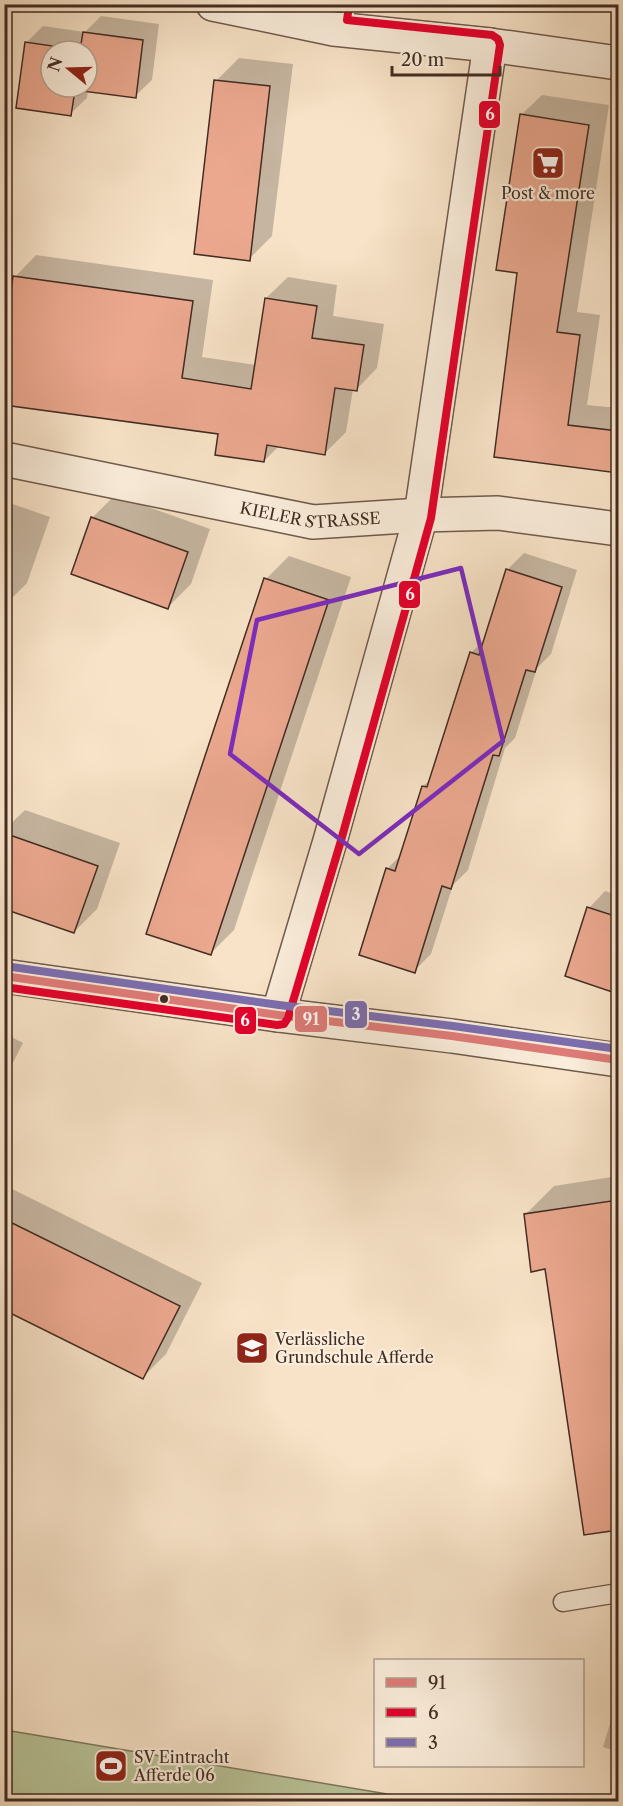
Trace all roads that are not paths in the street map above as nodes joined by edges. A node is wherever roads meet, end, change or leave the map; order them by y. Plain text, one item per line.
1 (213, 4) edge
2 (337, 17) edge
3 (490, 45) junction
4 (618, 63) edge
5 (4, 459) edge
6 (421, 515) junction
7 (618, 529) edge
8 (4, 976) edge
9 (278, 1015) junction
10 (618, 1060) edge
11 (618, 1593) edge
12 (563, 1602) dead end

1 - 2 street
2 - 3 street
3 - 4 street
3 - 6 street
5 - 6 street, KIELER STRASSE
6 - 7 street, KIELER STRASSE
6 - 9 street
8 - 9 street
9 - 10 street
11 - 12 lane

